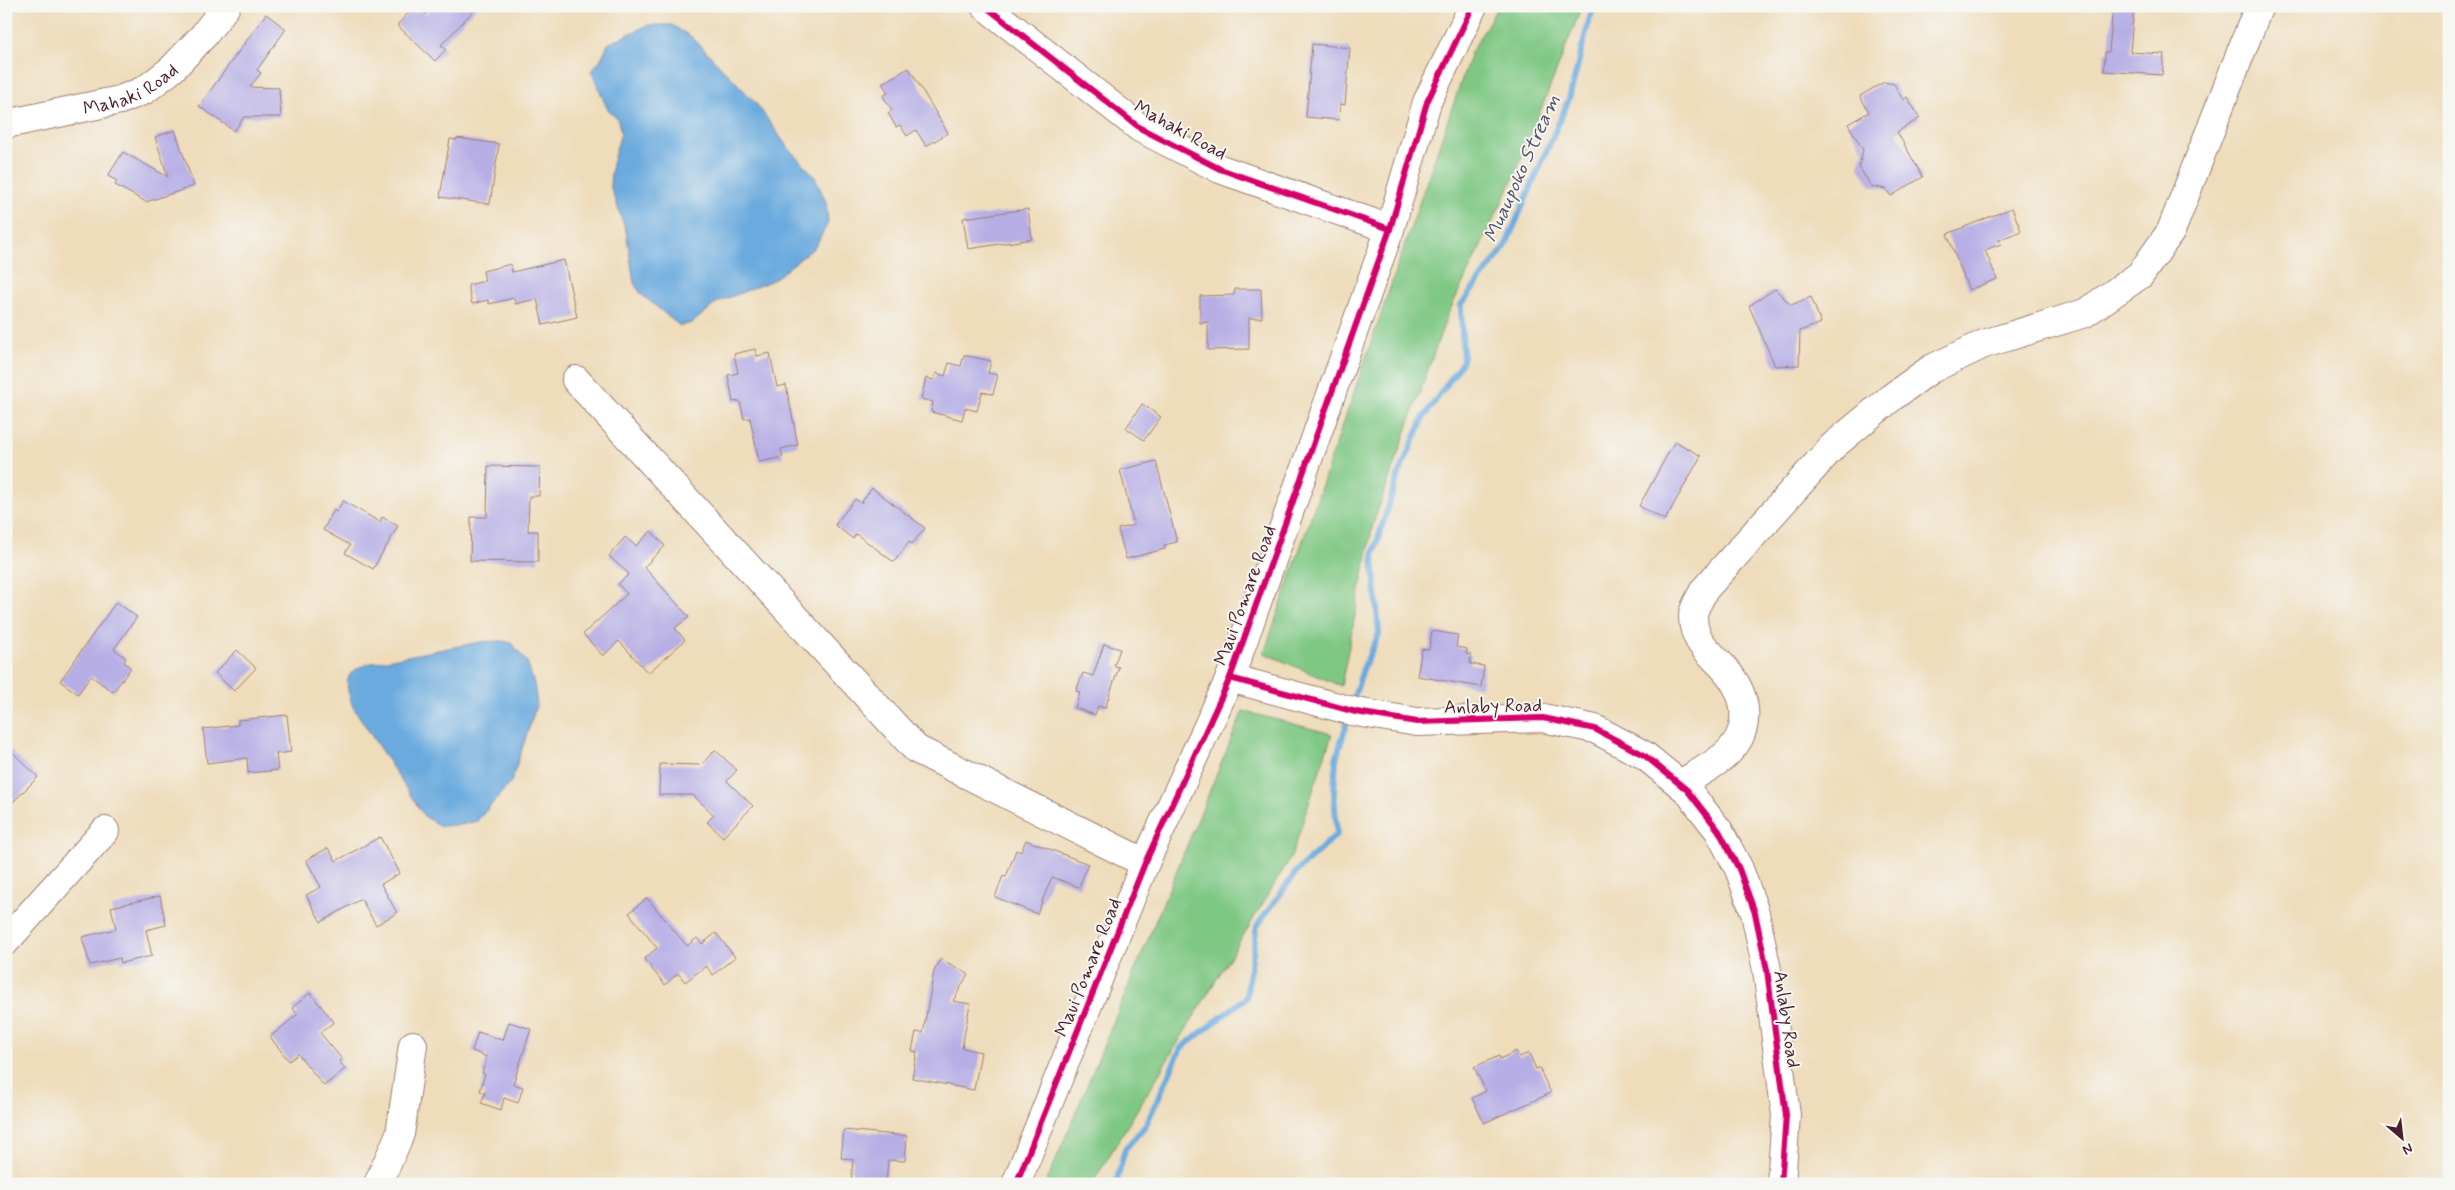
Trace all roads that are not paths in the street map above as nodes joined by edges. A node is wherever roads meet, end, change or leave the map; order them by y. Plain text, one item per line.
1 (226, 6) edge
2 (985, 6) edge
3 (1472, 6) edge
4 (2259, 6) edge
5 (6, 124) edge
6 (1390, 229) junction
7 (576, 380) dead end
8 (1230, 678) junction
9 (1680, 784) junction
10 (105, 831) dead end
11 (1145, 863) junction
12 (6, 941) edge
13 (413, 1045) dead end
14 (378, 1184) edge
15 (1016, 1184) edge
16 (1781, 1184) edge

1 - 5 street, Mahaki Road
2 - 6 street, Mahaki Road
3 - 6 street, Maui Pomare Road
4 - 9 street
6 - 8 street, Maui Pomare Road
7 - 11 street
8 - 9 street, Anlaby Road
8 - 11 street, Maui Pomare Road
9 - 16 street, Anlaby Road
10 - 12 street
11 - 15 street, Maui Pomare Road
13 - 14 street

